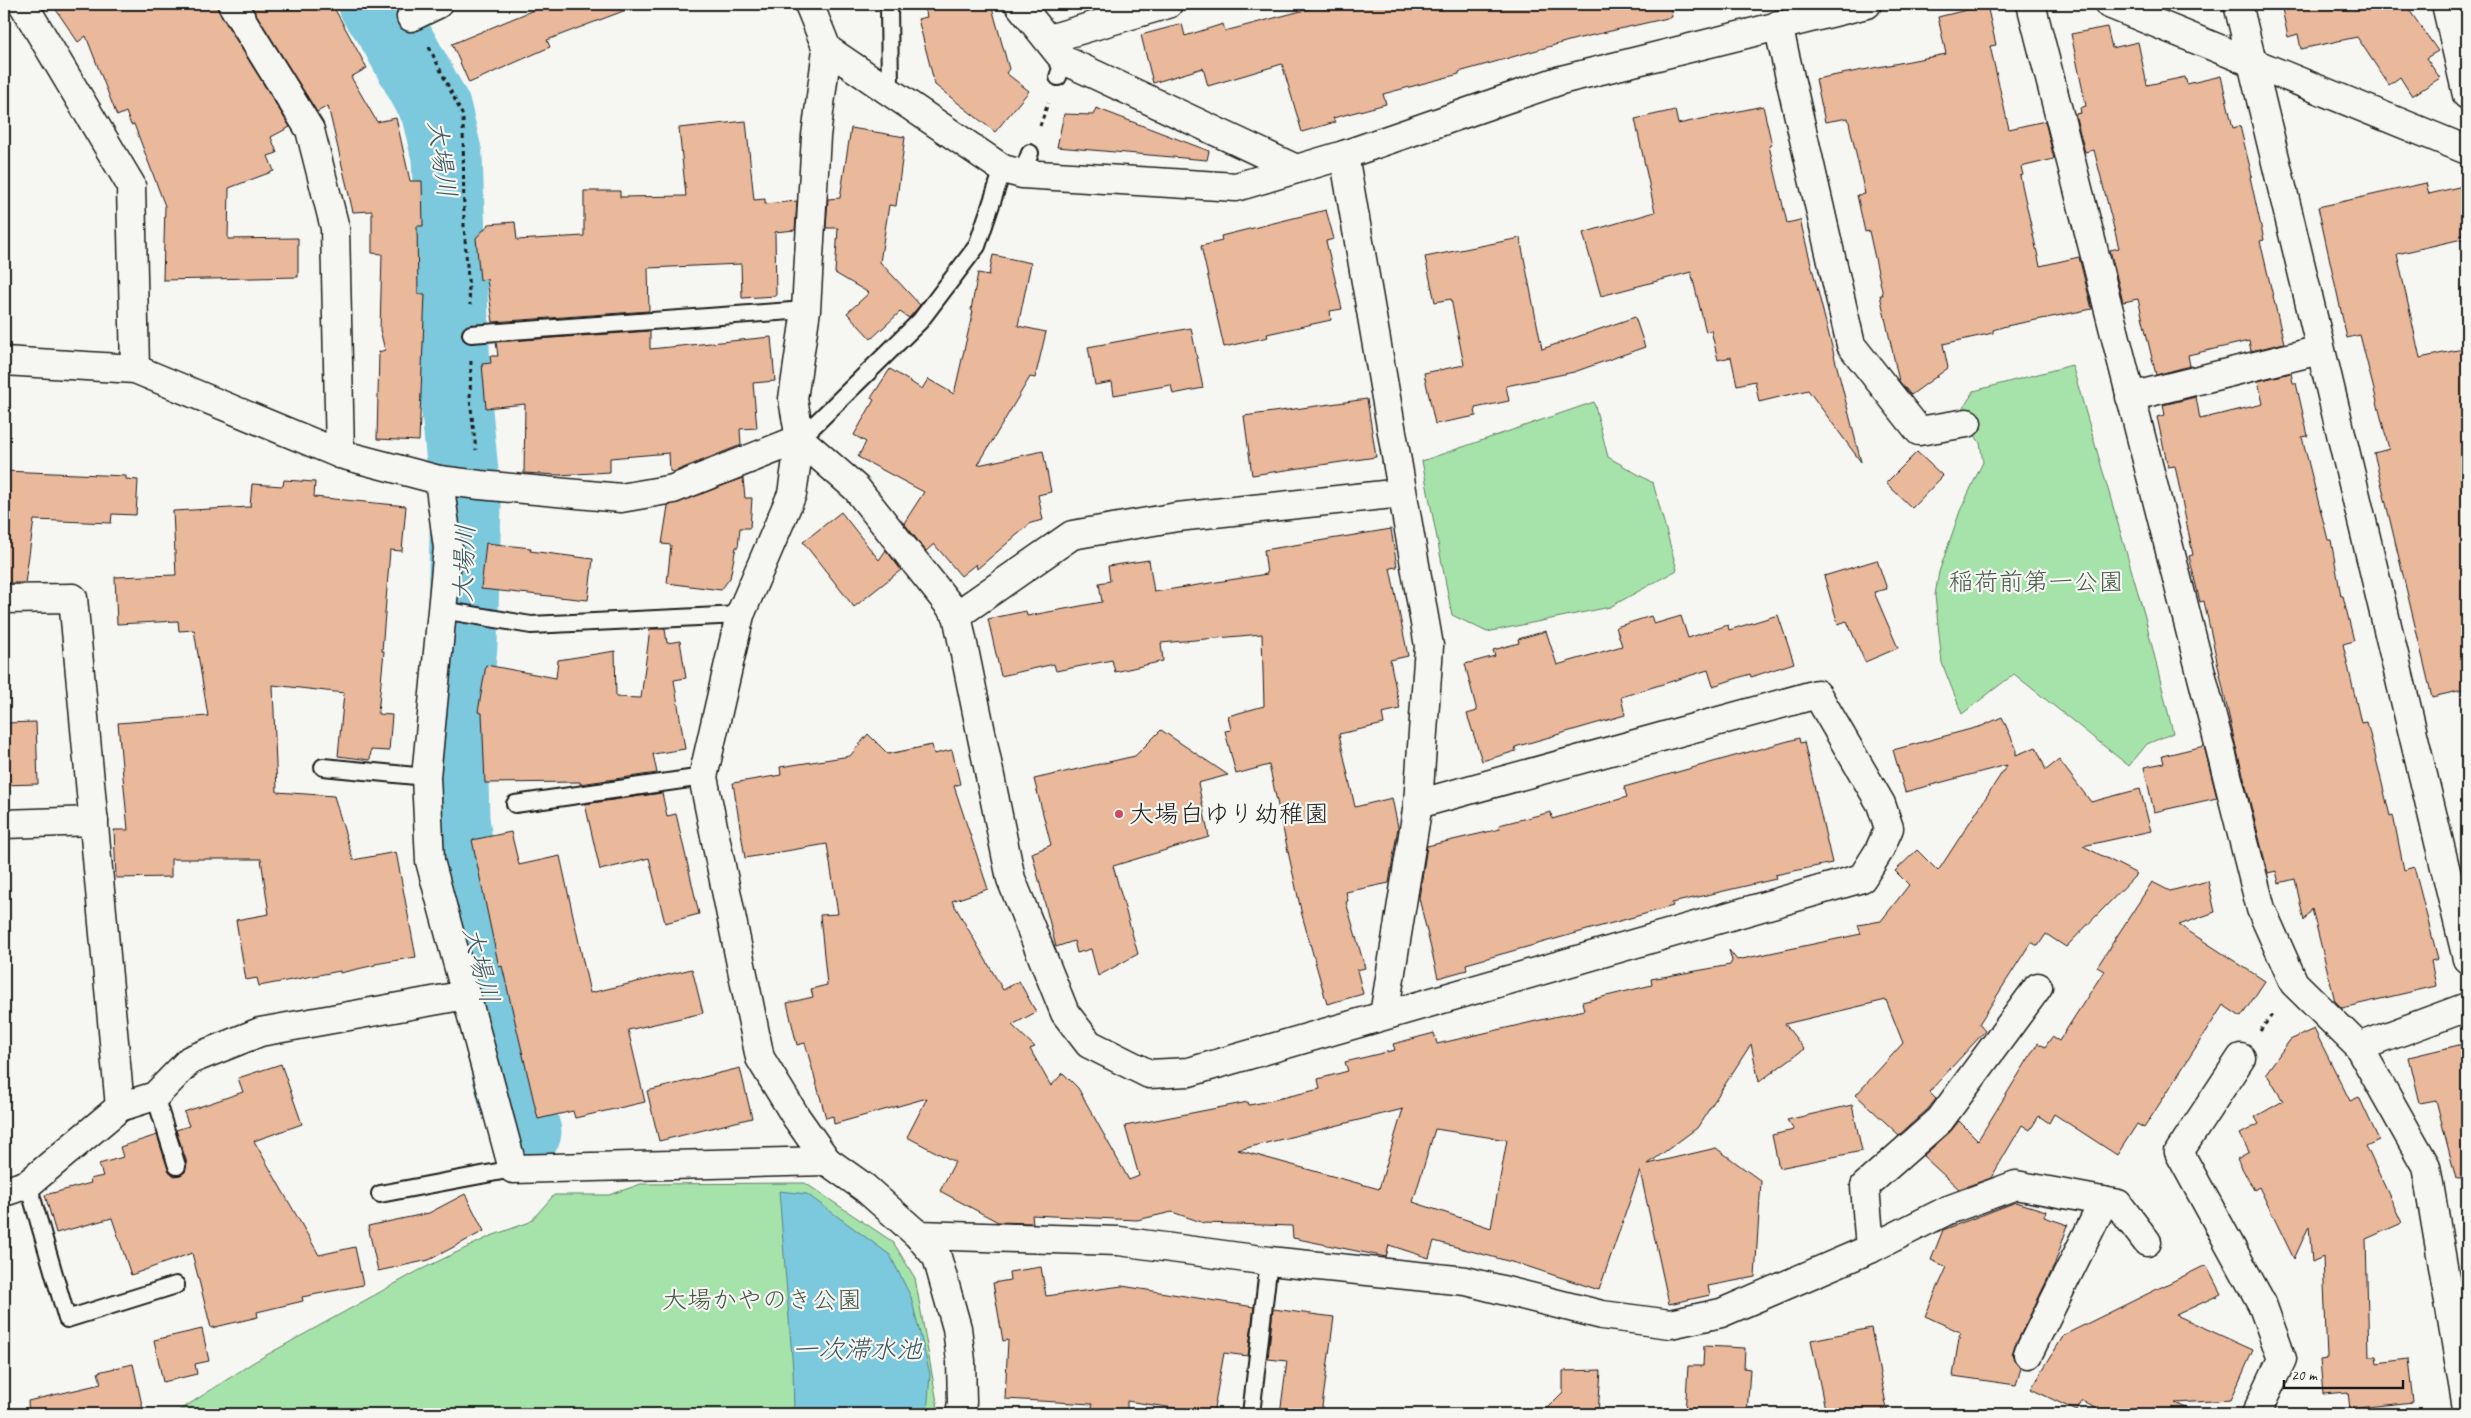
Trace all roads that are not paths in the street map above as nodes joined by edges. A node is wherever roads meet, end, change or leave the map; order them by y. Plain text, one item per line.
1 (23, 4) edge
2 (232, 4) edge
3 (438, 4) edge
4 (809, 4) edge
5 (889, 4) edge
6 (1018, 4) edge
7 (1168, 4) edge
8 (1867, 4) edge
9 (2031, 4) edge
10 (2109, 4) edge
11 (2238, 4) edge
12 (2446, 4) edge
13 (412, 17) road end
14 (1778, 25) junction
15 (827, 49) junction
16 (1057, 59) junction
17 (2252, 61) junction
18 (890, 92) junction
19 (2467, 95) edge
20 (2467, 150) edge
21 (1344, 155) junction
22 (1018, 165) junction
23 (1296, 169) junction
24 (806, 310) junction
25 (472, 334) road end
26 (2320, 350) junction
27 (4, 361) edge
28 (135, 369) junction
29 (2130, 397) junction
30 (1967, 423) dead end
31 (800, 439) junction
32 (340, 454) junction
33 (439, 480) junction
34 (1402, 493) junction
35 (4, 599) edge
36 (442, 610) junction
37 (957, 614) junction
38 (740, 615) junction
39 (323, 767) dead end
40 (426, 777) junction
41 (703, 778) junction
42 (515, 804) dead end
43 (1418, 804) junction
44 (94, 821) junction
45 (4, 824) edge
46 (2467, 958) edge
47 (2038, 987) dead end
48 (466, 995) junction
49 (2467, 1007) edge
50 (1384, 1015) junction
51 (2359, 1046) junction
52 (2241, 1058) road end
53 (155, 1096) junction
54 (120, 1107) junction
55 (827, 1161) junction
56 (177, 1166) dead end
57 (513, 1169) junction
58 (16, 1188) edge
59 (380, 1194) dead end
60 (2104, 1201) junction
61 (918, 1234) junction
62 (2147, 1242) dead end
63 (1870, 1249) junction
64 (1268, 1261) junction
65 (176, 1285) dead end
66 (2028, 1354) dead end
67 (2467, 1408) edge
68 (960, 1414) edge
69 (1250, 1414) edge
70 (2256, 1414) edge

1 - 28 street
2 - 32 street
3 - 13 street
4 - 15 street
5 - 18 lane
6 - 16 street
7 - 16 street
8 - 14 street
9 - 29 street
10 - 17 street
11 - 17 street
12 - 19 street
14 - 21 street
14 - 30 street
15 - 18 street
15 - 24 street
16 - 23 street
17 - 20 street
17 - 26 street
18 - 22 street
21 - 23 street
21 - 34 street
22 - 23 street
22 - 31 lane
24 - 25 lane
24 - 31 street
26 - 29 street
26 - 46 street
27 - 28 street
28 - 32 street
29 - 51 street
31 - 33 street
31 - 37 street
31 - 38 street
32 - 33 street
33 - 36 street
34 - 37 street
34 - 43 street
35 - 44 street
36 - 38 lane
36 - 40 street
37 - 50 street
38 - 41 street
39 - 40 lane
40 - 48 street
41 - 42 lane
41 - 55 street
43 - 50 street
43 - 50 street
44 - 45 street
44 - 54 street
47 - 63 street
48 - 53 street
48 - 57 street
49 - 51 street
51 - 67 street
52 - 70 street
53 - 54 street
53 - 56 lane
54 - 58 street
55 - 57 street
55 - 61 street
57 - 59 lane
58 - 65 lane
60 - 62 street
60 - 63 street
60 - 66 street
61 - 64 street
61 - 68 street
63 - 64 street
64 - 69 lane

